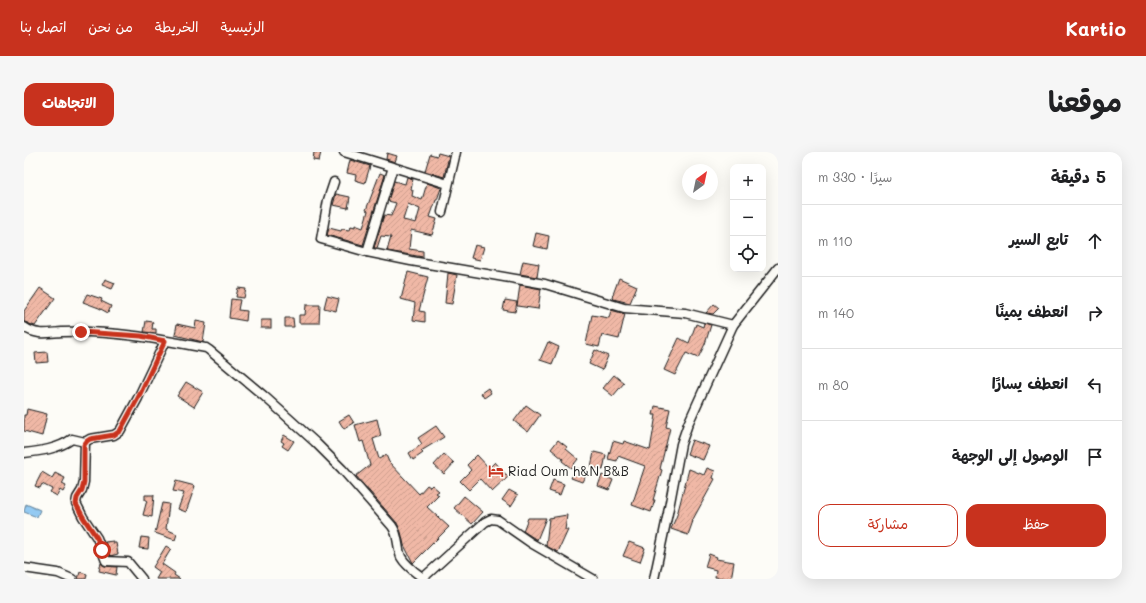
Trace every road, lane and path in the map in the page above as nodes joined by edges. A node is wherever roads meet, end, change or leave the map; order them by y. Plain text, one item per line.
1 (344, 152) edge
2 (456, 152) edge
3 (393, 167) junction
4 (334, 182) dead end
5 (448, 184) junction
6 (442, 212) dead end
7 (368, 252) junction
8 (778, 268) edge
9 (733, 325) junction
10 (24, 327) edge
11 (165, 341) junction
12 (85, 442) junction
13 (24, 453) edge
14 (24, 568) edge
15 (422, 578) edge
16 (72, 579) edge
17 (142, 579) edge
18 (593, 579) edge
19 (654, 579) edge

1 - 3 street
2 - 5 street
3 - 5 street
3 - 7 street
4 - 7 street
5 - 6 street
7 - 9 street
8 - 9 street
9 - 19 street
10 - 11 street
11 - 12 street
11 - 15 street
12 - 13 street
12 - 17 street
14 - 16 street
15 - 18 street

